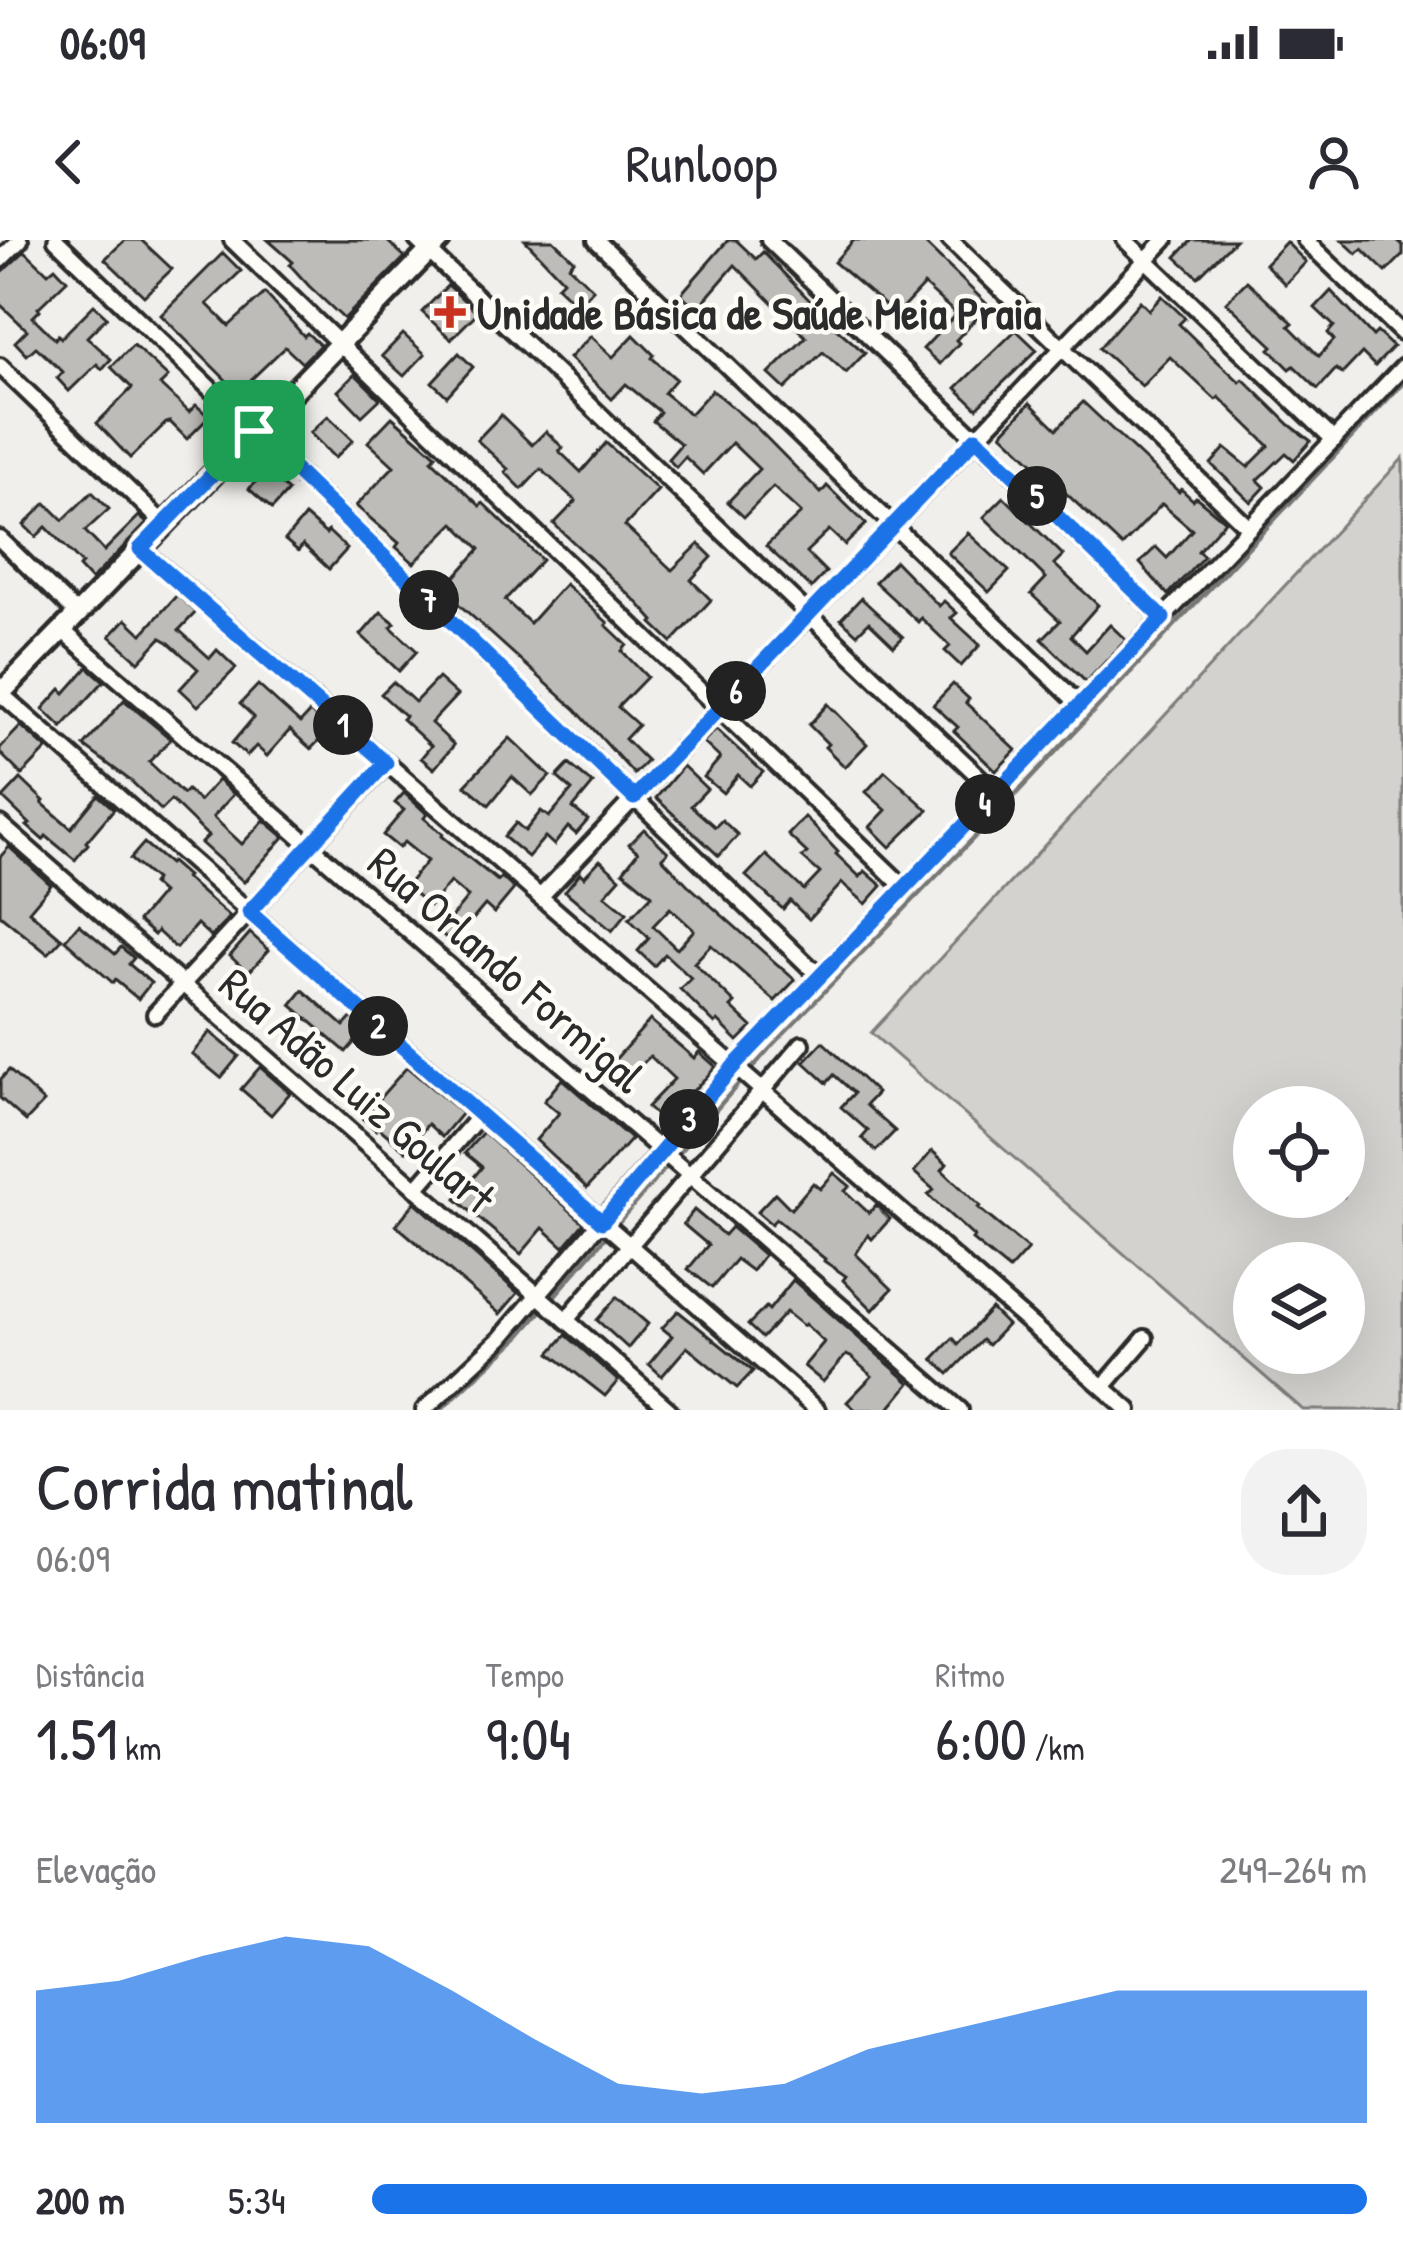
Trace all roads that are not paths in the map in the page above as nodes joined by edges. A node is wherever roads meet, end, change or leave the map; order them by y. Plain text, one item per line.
1 (20, 240) edge
2 (56, 240) edge
3 (232, 240) edge
4 (596, 240) edge
5 (769, 240) edge
6 (950, 240) edge
7 (1125, 240) edge
8 (1165, 240) edge
9 (1305, 240) edge
10 (429, 244) edge
11 (0, 260) edge
12 (1146, 260) junction
13 (1403, 334) edge
14 (340, 344) junction
15 (1062, 348) junction
16 (0, 366) edge
17 (1403, 367) edge
18 (254, 431) junction
19 (976, 438) junction
20 (1334, 440) junction
21 (164, 524) junction
22 (893, 526) junction
23 (1249, 528) junction
24 (0, 539) edge
25 (140, 549) junction
26 (77, 614) junction
27 (809, 614) junction
28 (1163, 618) junction
29 (62, 630) junction
30 (0, 694) edge
31 (1080, 705) junction
32 (719, 709) junction
33 (386, 763) junction
34 (996, 793) junction
35 (634, 798) junction
36 (0, 824) edge
37 (310, 846) junction
38 (905, 888) junction
39 (540, 897) junction
40 (249, 912) junction
41 (820, 977) junction
42 (182, 985) junction
43 (155, 1014) dead end
44 (802, 1044) dead end
45 (737, 1069) junction
46 (758, 1087) junction
47 (480, 1115) junction
48 (664, 1152) junction
49 (685, 1171) junction
50 (416, 1189) junction
51 (604, 1224) junction
52 (625, 1242) junction
53 (550, 1306) junction
54 (1145, 1338) dead end
55 (1103, 1387) junction
56 (424, 1410) edge
57 (669, 1410) edge
58 (817, 1410) edge
59 (960, 1410) edge
60 (1129, 1410) edge

1 - 11 street
2 - 18 street
3 - 14 street
4 - 22 street
5 - 19 street
6 - 15 street
7 - 12 street
8 - 12 street
9 - 13 street
10 - 14 main road
10 - 27 street
12 - 15 street
12 - 20 street
14 - 18 main road
14 - 32 street
15 - 19 street
15 - 23 street
16 - 21 street
17 - 20 street
18 - 21 main road
18 - 35 street
19 - 22 street
19 - 28 street
20 - 23 street
21 - 25 main road
22 - 27 street
22 - 31 street
23 - 28 street
24 - 26 street
25 - 26 main road
25 - 33 street
26 - 29 main road
27 - 32 street
27 - 34 street
28 - 31 street
29 - 30 main road
29 - 37 street, Rua Orlando Formigal
30 - 40 street
31 - 34 street
32 - 35 street
32 - 38 street
33 - 37 street
33 - 39 street
34 - 38 street
35 - 39 street
35 - 41 street
36 - 42 street, Rua Adão Luiz Goulart
37 - 40 street
37 - 48 street, Rua Orlando Formigal
38 - 41 street
39 - 45 street
40 - 42 street
40 - 47 street
41 - 45 street
42 - 43 street
42 - 50 street, Rua Adão Luiz Goulart
44 - 46 street
45 - 46 street
45 - 48 street
46 - 49 street
46 - 55 street
47 - 50 street
47 - 51 street
48 - 49 street, Rua Orlando Formigal
48 - 51 street
49 - 52 street
49 - 59 street, Rua Orlando Formigal
50 - 53 street, Rua Adão Luiz Goulart
51 - 52 street
51 - 53 street
52 - 53 street
52 - 58 street
53 - 56 street
53 - 57 street, Rua Adão Luiz Goulart
54 - 55 street
55 - 60 street

